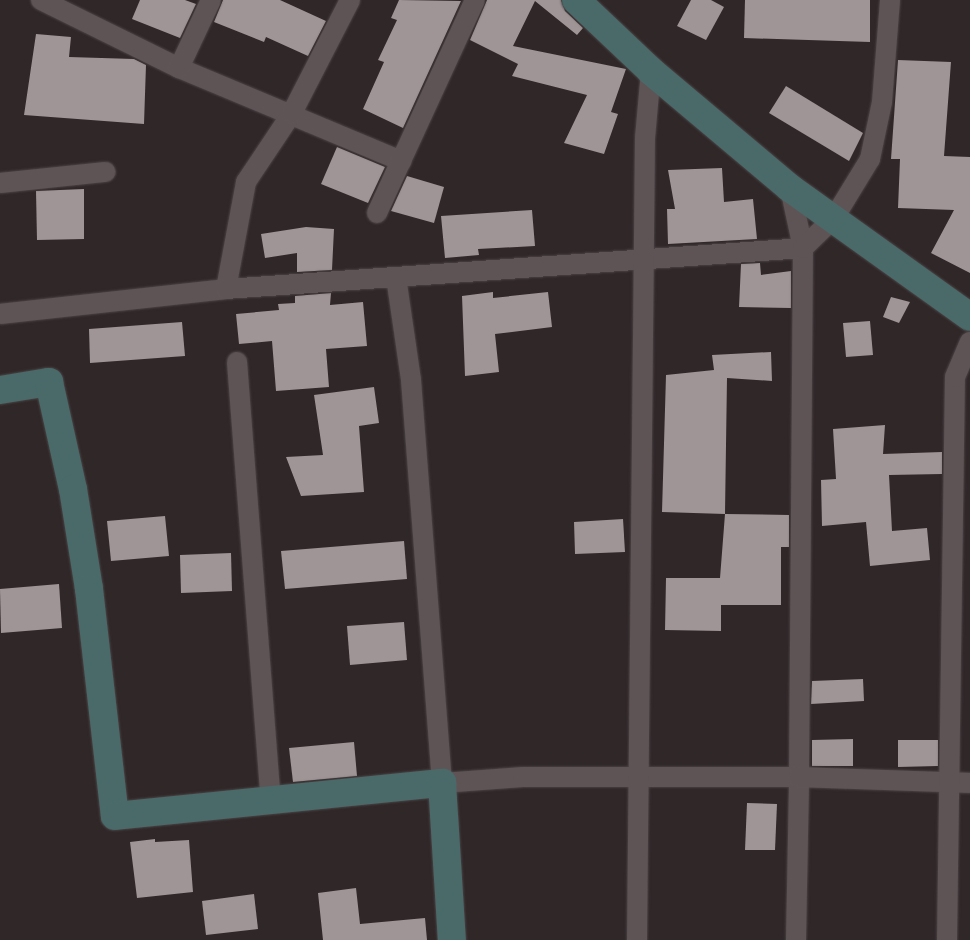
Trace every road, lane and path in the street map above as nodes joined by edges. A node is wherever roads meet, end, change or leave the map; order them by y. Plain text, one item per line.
1 (210, 0) edge
2 (350, 0) edge
3 (475, 0) edge
4 (576, 0) edge
5 (890, 0) edge
6 (52, 2) edge
7 (179, 68) junction
8 (651, 70) junction
9 (292, 113) junction
10 (401, 161) junction
11 (105, 172) dead end
12 (0, 183) edge
13 (790, 188) junction
14 (377, 214) dead end
15 (834, 218) junction
16 (803, 248) junction
17 (644, 259) junction
18 (396, 277) junction
19 (226, 289) junction
20 (0, 314) edge
21 (970, 317) edge
22 (970, 342) edge
23 (237, 362) dead end
24 (0, 390) edge
25 (798, 777) junction
26 (636, 778) junction
27 (947, 782) junction
28 (442, 783) junction
29 (970, 784) edge
30 (271, 803) junction
31 (452, 940) edge
32 (637, 940) edge
33 (796, 940) edge
34 (947, 940) edge

1 - 7 street
2 - 9 street
3 - 10 street
4 - 8 street
5 - 15 street
6 - 7 street
7 - 9 street
8 - 13 street
8 - 17 street
9 - 10 street
9 - 19 street
10 - 14 street
11 - 12 street
13 - 15 street
13 - 16 street
15 - 16 street
15 - 21 street
16 - 17 street
16 - 25 street
17 - 18 street
17 - 26 street
18 - 19 street
18 - 28 street
19 - 20 street
22 - 27 street
23 - 30 street
24 - 30 street
25 - 26 street
25 - 27 street
25 - 33 street
26 - 28 street
26 - 32 street
27 - 29 street
27 - 34 street
28 - 30 street
28 - 31 street

